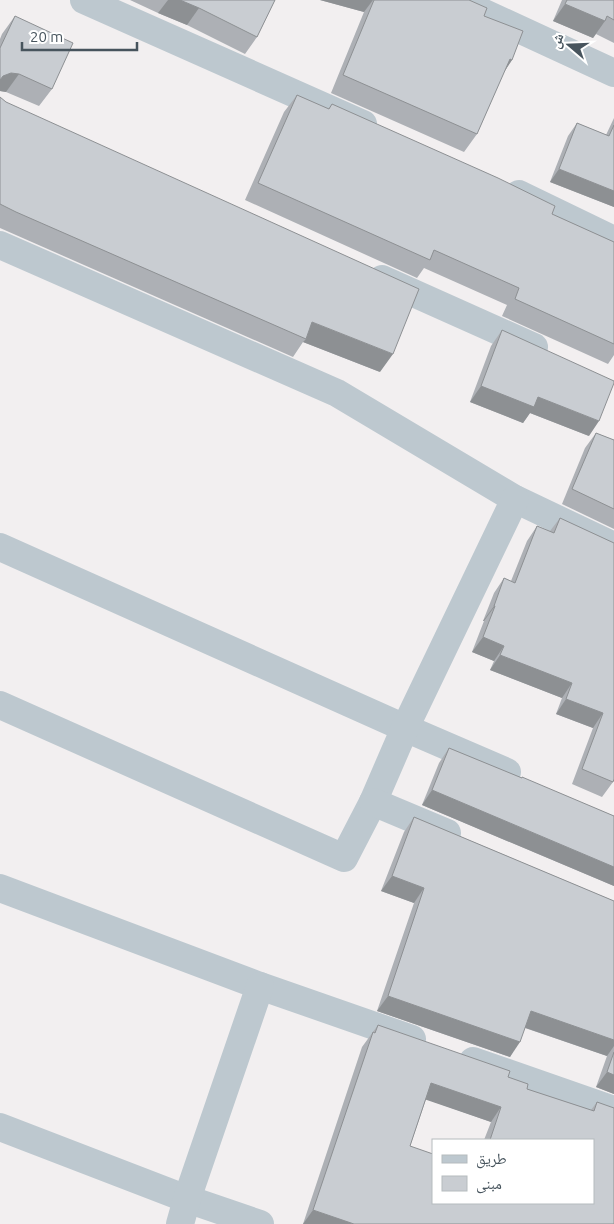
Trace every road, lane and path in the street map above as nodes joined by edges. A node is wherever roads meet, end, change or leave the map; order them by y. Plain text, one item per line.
1 (84, 0) edge
2 (456, 0) edge
3 (614, 73) edge
4 (383, 133) edge
5 (501, 186) edge
6 (614, 240) edge
7 (0, 245) edge
8 (359, 268) edge
9 (557, 358) edge
10 (515, 499) junction
11 (614, 546) edge
12 (0, 547) edge
13 (0, 705) edge
14 (405, 728) junction
15 (532, 783) edge
16 (373, 802) junction
17 (471, 843) edge
18 (0, 888) edge
19 (260, 986) junction
20 (614, 1110) edge
21 (0, 1127) edge
22 (184, 1212) edge
23 (260, 1224) edge

1 - 4 street
2 - 3 street
5 - 6 street
7 - 10 street
8 - 9 street
10 - 11 street
10 - 14 street
12 - 14 street
13 - 16 street
14 - 15 street
14 - 16 street
16 - 17 street
18 - 19 street
19 - 20 street
19 - 22 street
21 - 22 street
22 - 23 street

